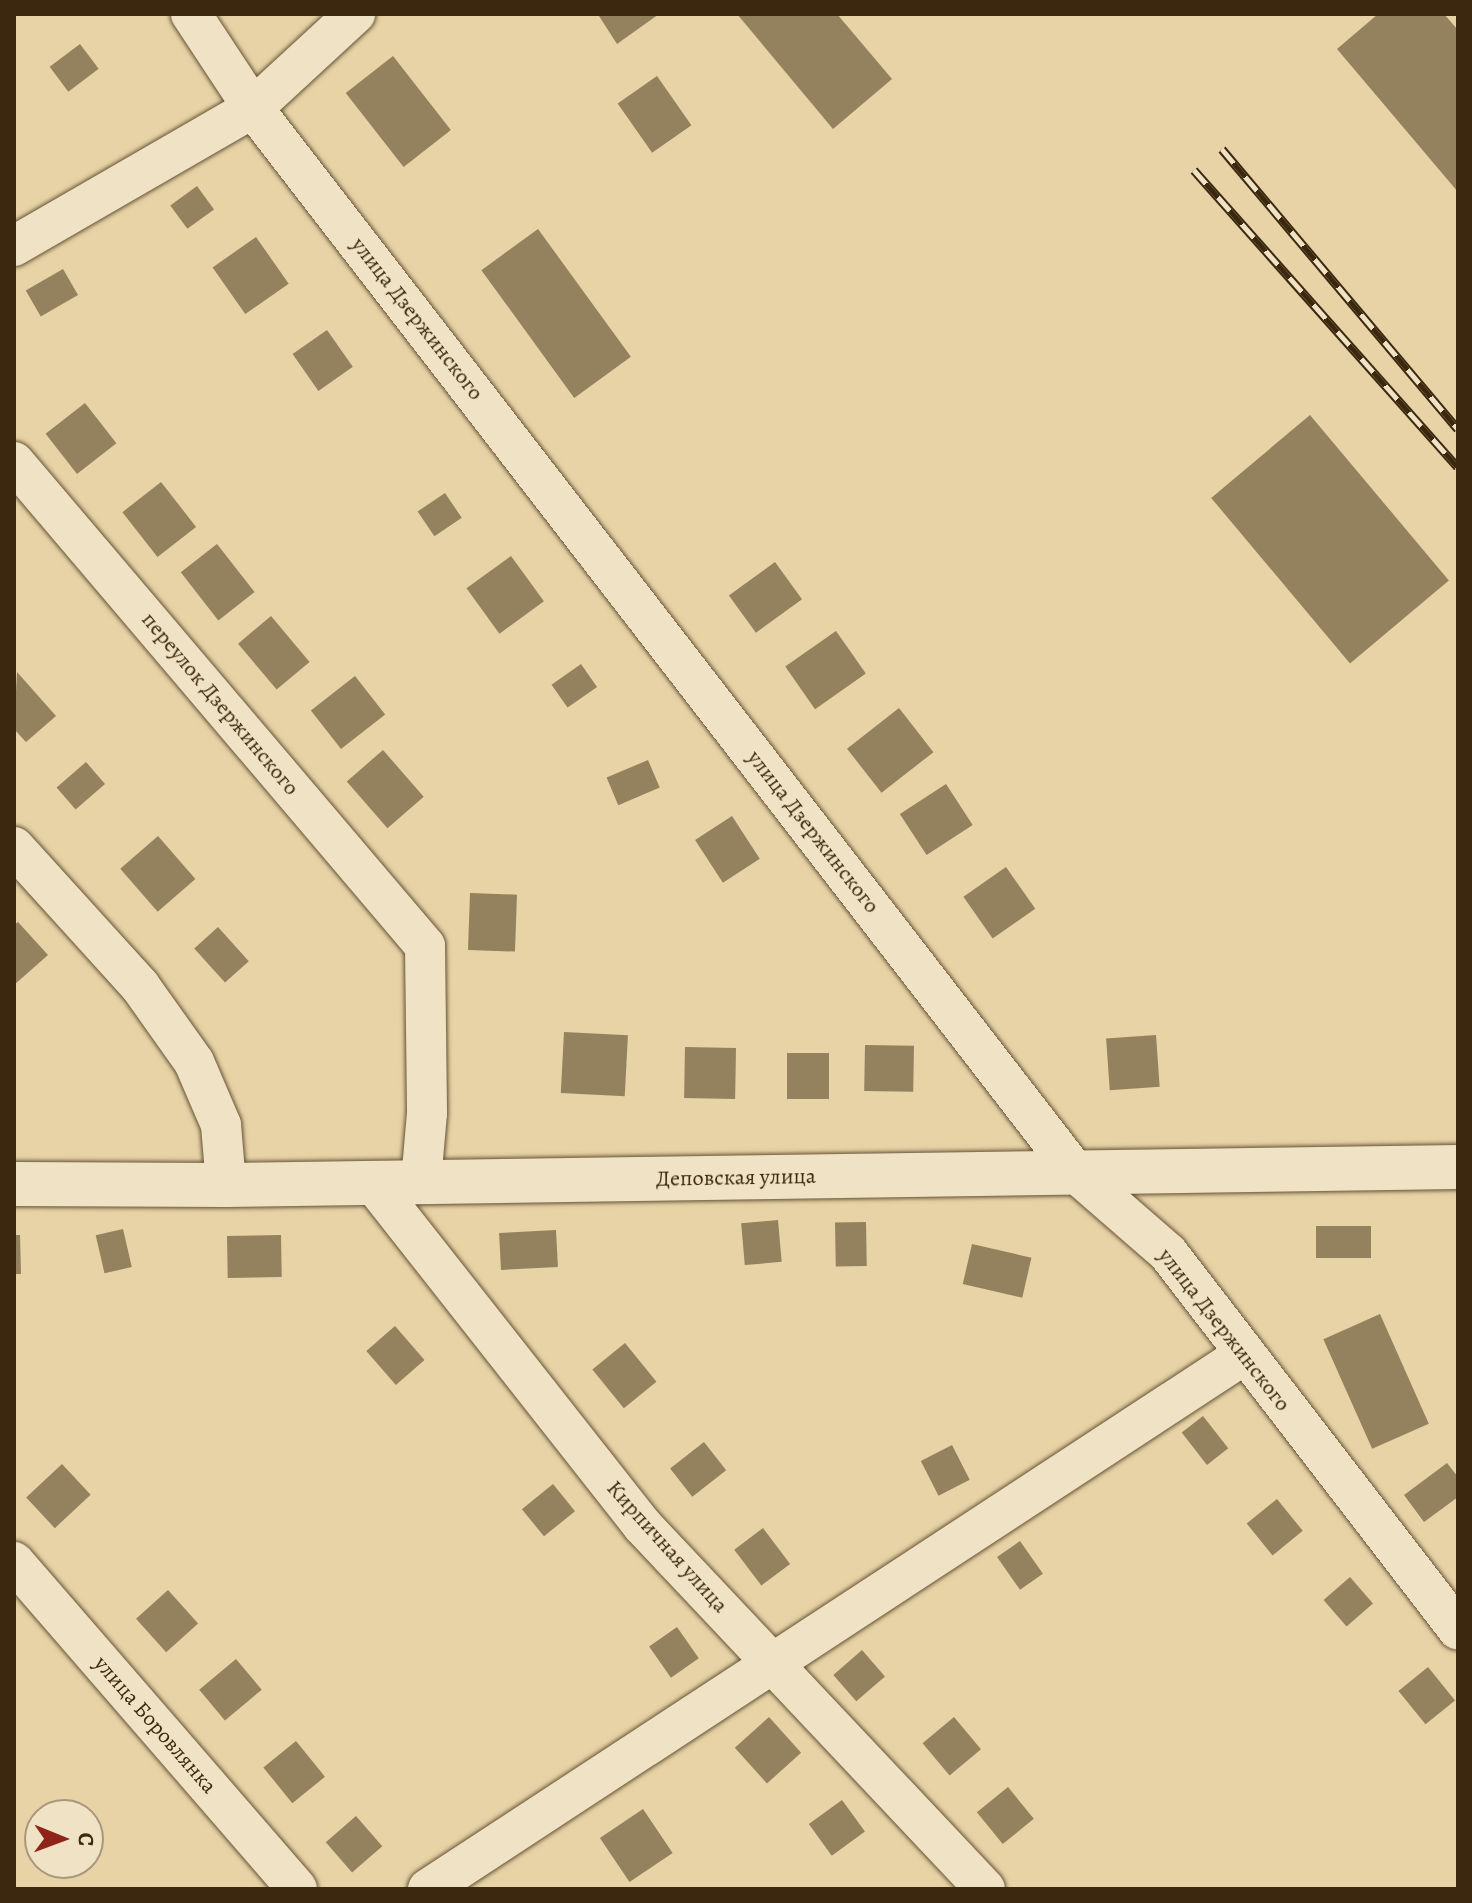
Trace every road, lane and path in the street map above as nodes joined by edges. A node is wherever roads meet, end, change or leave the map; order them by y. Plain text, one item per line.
1 (191, 14) edge
2 (355, 14) edge
3 (253, 108) junction
4 (14, 246) edge
5 (14, 462) edge
6 (14, 847) edge
7 (1456, 1172) edge
8 (1076, 1173) junction
9 (421, 1182) junction
10 (373, 1183) junction
11 (14, 1184) edge
12 (226, 1185) junction
13 (1245, 1354) junction
14 (14, 1562) edge
15 (1458, 1629) edge
16 (772, 1663) junction
17 (297, 1889) edge
18 (428, 1889) edge
19 (985, 1889) edge

1 - 3 street, улица Дзержинского
2 - 3 street
3 - 4 street
3 - 8 street, улица Дзержинского
5 - 9 street, переулок Дзержинского
6 - 12 street
7 - 8 street, Деповская улица
8 - 9 street, Деповская улица
8 - 13 street, улица Дзержинского
9 - 10 street, Деповская улица
10 - 12 street, Деповская улица
10 - 16 street, Кирпичная улица
11 - 12 street, Деповская улица
13 - 15 street, улица Дзержинского
13 - 16 street
14 - 17 street, улица Боровлянка
16 - 18 street
16 - 19 street, Кирпичная улица

